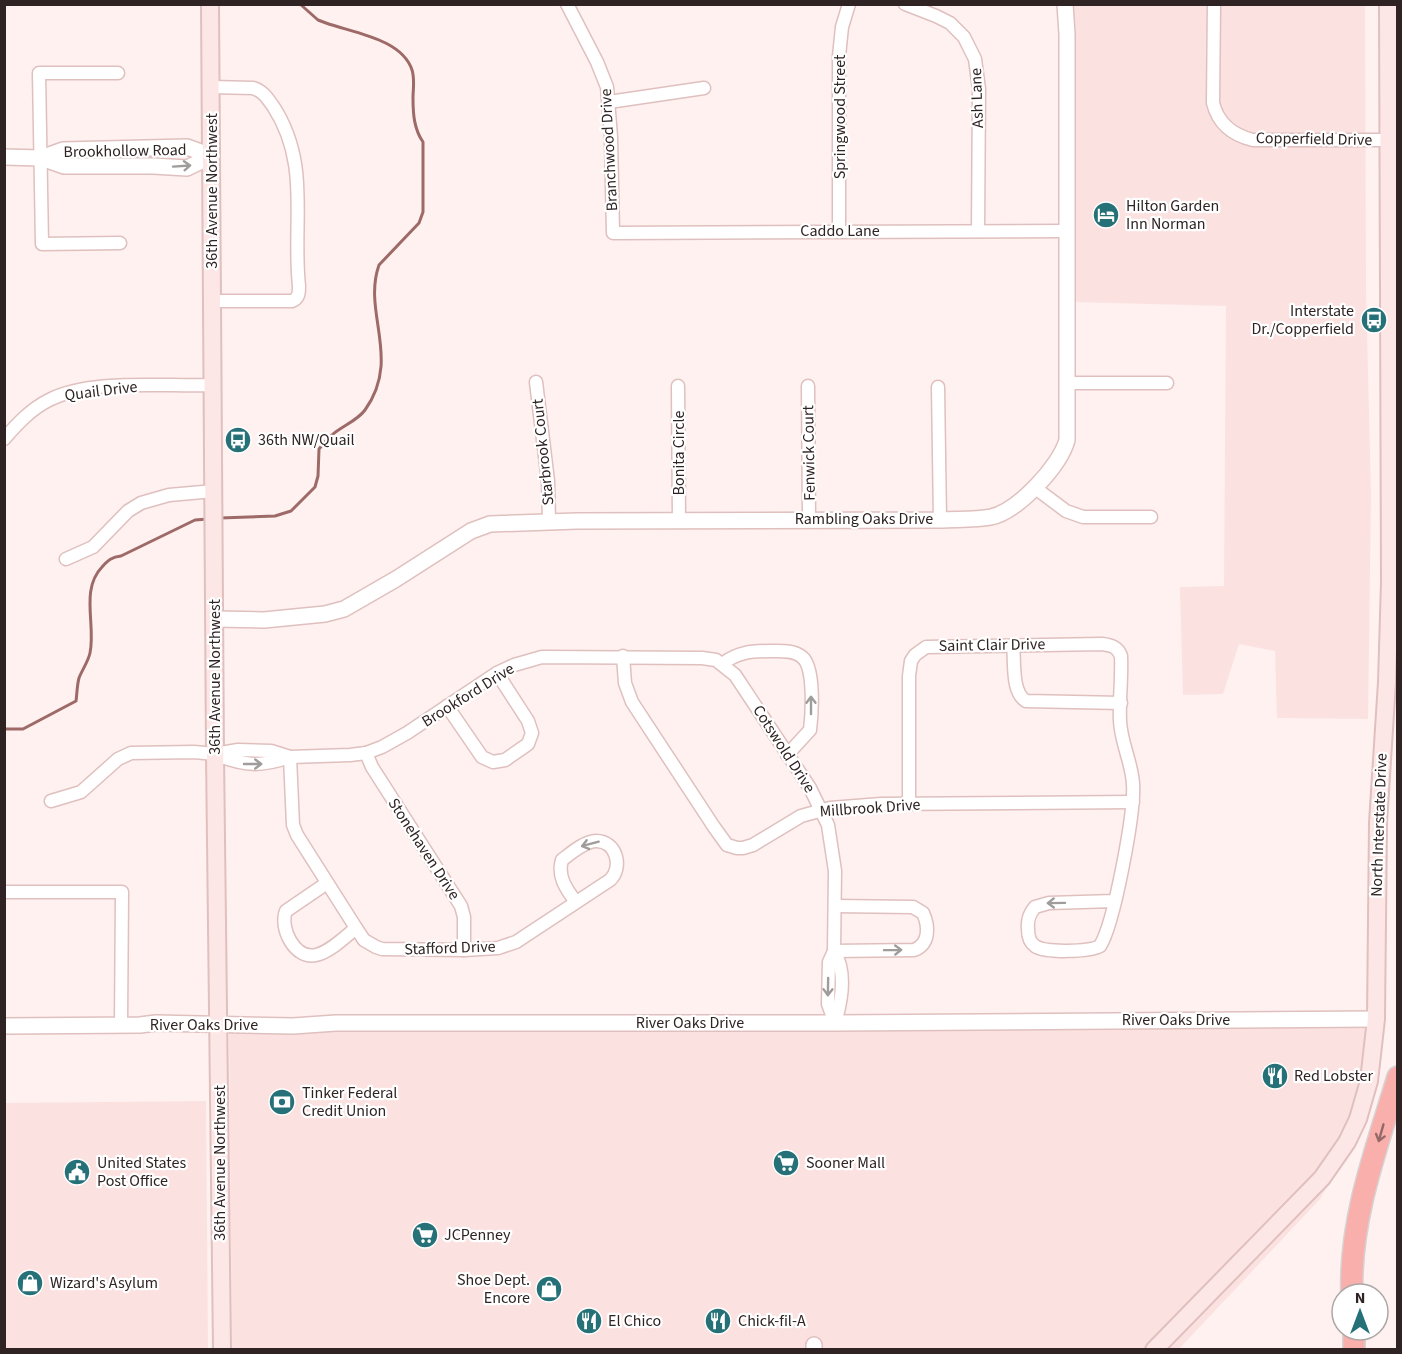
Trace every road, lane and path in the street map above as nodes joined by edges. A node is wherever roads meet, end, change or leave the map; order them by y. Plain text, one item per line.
1 (210, 4) edge
2 (567, 4) edge
3 (849, 4) edge
4 (1065, 4) edge
5 (1215, 4) edge
6 (1388, 4) edge
7 (910, 5) edge
8 (118, 73) dead end
9 (211, 87) junction
10 (704, 88) dead end
11 (609, 102) junction
12 (1388, 140) junction
13 (212, 156) junction
14 (4, 157) edge
15 (41, 158) junction
16 (839, 231) junction
17 (978, 231) junction
18 (1066, 231) junction
19 (613, 233) joint
20 (120, 243) dead end
21 (213, 301) junction
22 (536, 382) dead end
23 (1068, 383) junction
24 (1167, 383) dead end
25 (213, 385) junction
26 (678, 386) dead end
27 (808, 386) dead end
28 (938, 387) dead end
29 (6, 432) edge
30 (1034, 487) junction
31 (214, 499) junction
32 (1151, 517) dead end
33 (809, 519) junction
34 (940, 519) junction
35 (679, 520) junction
36 (549, 521) junction
37 (66, 559) dead end
38 (214, 619) junction
39 (1013, 645) junction
40 (623, 656) junction
41 (722, 664) junction
42 (497, 673) junction
43 (1121, 703) junction
44 (447, 706) junction
45 (366, 753) junction
46 (215, 754) junction
47 (787, 755) junction
48 (290, 756) junction
49 (51, 801) dead end
50 (1133, 802) junction
51 (909, 804) junction
52 (821, 810) junction
53 (327, 883) junction
54 (4, 892) edge
55 (1114, 901) junction
56 (576, 902) junction
57 (835, 906) junction
58 (356, 928) junction
59 (464, 950) junction
60 (834, 951) junction
61 (1376, 1019) junction
62 (219, 1023) junction
63 (835, 1023) junction
64 (121, 1025) junction
65 (4, 1026) edge
66 (1398, 1077) edge
67 (1353, 1282) edge
68 (222, 1350) edge
69 (1154, 1350) edge

1 - 9 main road, 36th Avenue Northwest
2 - 11 street, Branchwood Drive
3 - 16 street, Springwood Street
4 - 18 street, Rambling Oaks Drive
5 - 12 street, Copperfield Drive
6 - 12 main road, North Interstate Drive
7 - 17 street, Ash Lane
8 - 15 street
9 - 13 main road, 36th Avenue Northwest
9 - 21 street
10 - 11 street
11 - 19 street, Branchwood Drive
12 - 61 main road, North Interstate Drive
13 - 15 street, Brookhollow Road
13 - 21 main road, 36th Avenue Northwest
14 - 15 street, Brookhollow Road
15 - 20 street
16 - 17 street, Caddo Lane
16 - 19 street, Caddo Lane
17 - 18 street, Caddo Lane
18 - 23 street, Rambling Oaks Drive
21 - 25 main road, 36th Avenue Northwest
22 - 36 street, Starbrook Court
23 - 24 street
23 - 30 street, Rambling Oaks Drive
25 - 29 street, Quail Drive
25 - 31 main road, 36th Avenue Northwest
26 - 35 street, Bonita Circle
27 - 33 street, Fenwick Court
28 - 34 street
30 - 32 street
30 - 34 street, Rambling Oaks Drive
31 - 37 street
31 - 38 main road, 36th Avenue Northwest
33 - 34 street, Rambling Oaks Drive
33 - 35 street, Rambling Oaks Drive
35 - 36 street, Rambling Oaks Drive
36 - 38 street, Rambling Oaks Drive
38 - 46 main road, 36th Avenue Northwest
39 - 43 street
39 - 43 street, Saint Clair Drive
39 - 51 street, Saint Clair Drive
40 - 41 street, Brookford Drive
40 - 42 street, Brookford Drive
40 - 52 street, Millbrook Drive
41 - 47 street, Cotswold Drive
47 -> 41 street
42 - 44 street, Brookford Drive
42 - 44 street
43 - 50 street
44 - 45 street, Brookford Drive
45 - 48 street, Brookford Drive
45 - 59 street, Stonehaven Drive
46 - 48 street, Brookford Drive
46 - 49 street, Brookford Drive
46 - 62 main road, 36th Avenue Northwest
47 - 52 street, Cotswold Drive
48 - 53 street
50 - 51 street, Millbrook Drive
50 - 55 street
51 - 52 street, Millbrook Drive
52 - 57 street, Cotswold Drive
53 - 58 street
53 - 58 street
54 - 64 street
55 -> 55 street
56 -> 56 street
56 - 59 street, Stafford Drive
57 - 60 street, Cotswold Drive
60 -> 57 street
58 - 59 street, Stafford Drive
60 - 63 street, Cotswold Drive
61 - 63 street, River Oaks Drive
61 - 69 main road, North Interstate Drive
62 - 63 street, River Oaks Drive
62 - 64 street, River Oaks Drive
62 - 68 main road, 36th Avenue Northwest
64 - 65 street, River Oaks Drive
66 -> 67 highway

